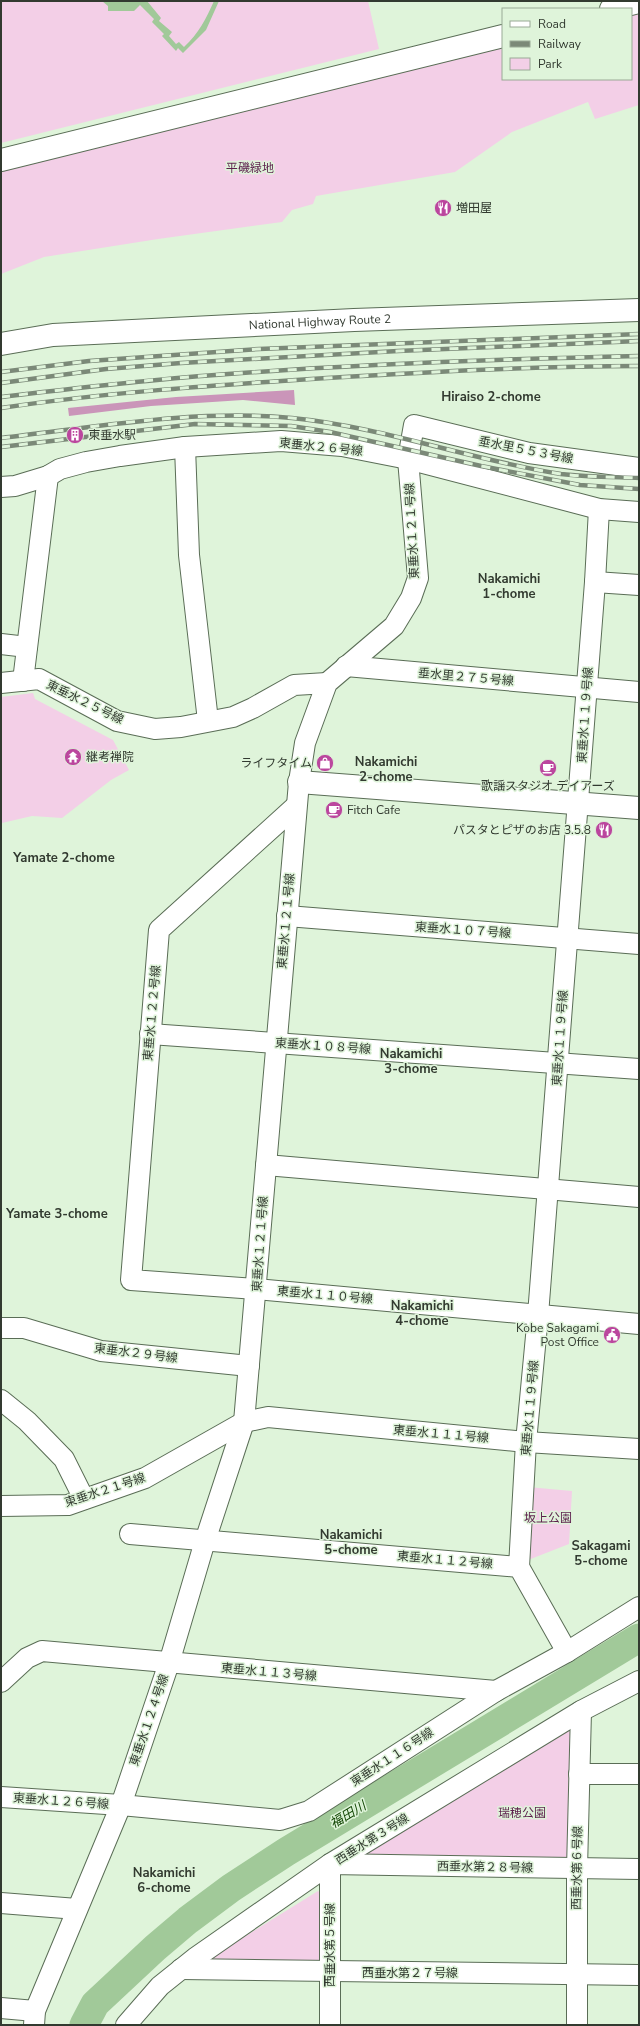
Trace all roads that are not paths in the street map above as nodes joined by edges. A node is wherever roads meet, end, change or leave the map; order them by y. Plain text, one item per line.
1 (639, 2) edge
2 (615, 8) edge
3 (502, 36) edge
4 (1, 160) edge
5 (639, 310) edge
6 (1, 344) edge
7 (414, 425) joint
8 (185, 447) junction
9 (408, 460) junction
10 (639, 468) edge
11 (48, 476) junction
12 (1, 487) edge
13 (599, 509) junction
14 (639, 512) edge
15 (595, 582) junction
16 (639, 585) edge
17 (1, 644) edge
18 (27, 648) junction
19 (346, 666) junction
20 (23, 681) junction
21 (1, 683) edge
22 (327, 683) junction
23 (587, 687) junction
24 (639, 692) edge
25 (208, 721) junction
26 (298, 782) junction
27 (578, 802) junction
28 (296, 806) junction
29 (639, 808) edge
30 (287, 916) junction
31 (568, 938) junction
32 (639, 944) edge
33 (150, 1034) junction
34 (275, 1043) junction
35 (558, 1062) junction
36 (639, 1069) edge
37 (266, 1166) junction
38 (548, 1190) junction
39 (639, 1197) edge
40 (131, 1280) joint
41 (256, 1289) junction
42 (538, 1315) junction
43 (639, 1324) edge
44 (1, 1328) edge
45 (249, 1366) junction
46 (1, 1400) edge
47 (244, 1422) junction
48 (526, 1442) junction
49 (639, 1449) edge
50 (84, 1499) junction
51 (1, 1506) edge
52 (130, 1534) dead end
53 (205, 1541) junction
54 (519, 1567) junction
55 (639, 1607) edge
56 (567, 1652) junction
57 (169, 1663) junction
58 (639, 1681) edge
59 (1, 1682) edge
60 (496, 1691) junction
61 (581, 1711) junction
62 (579, 1774) junction
63 (639, 1774) edge
64 (1, 1797) edge
65 (121, 1805) junction
66 (330, 1864) junction
67 (577, 1869) junction
68 (639, 1869) edge
69 (1, 1903) edge
70 (77, 1909) junction
71 (180, 1969) junction
72 (330, 1972) junction
73 (577, 1974) junction
74 (639, 1974) edge
75 (1, 2008) edge
76 (30, 2020) edge
77 (126, 2025) edge
78 (330, 2025) edge
79 (577, 2025) edge

1 - 2 main road
3 - 4 main road
5 - 6 main road, National Highway Route 2
7 - 9 street, 東垂水１２１号線
7 - 10 street, 垂水里５５３号線
8 - 9 street, 東垂水２６号線
8 - 11 street, 東垂水２６号線
8 - 25 street
9 - 13 street, 東垂水２６号線
9 - 19 street, 東垂水１２１号線
11 - 12 street, 東垂水２６号線
11 - 18 street
13 - 14 street, 東垂水２６号線
13 - 15 street, 東垂水１１９号線
15 - 16 street
15 - 23 street, 東垂水１１９号線
17 - 18 street
18 - 20 street
19 - 22 street, 東垂水１２１号線
19 - 23 street, 垂水里２７５号線
20 - 21 street, 東垂水２５号線
20 - 25 street, 東垂水２５号線
22 - 25 street, 東垂水２５号線
22 - 26 street, 東垂水１２１号線
23 - 24 street, 垂水里２７５号線
23 - 27 street, 東垂水１１９号線
26 - 27 main road
26 - 28 street, 東垂水１２１号線
27 - 29 main road
27 - 31 street, 東垂水１１９号線
28 - 30 street, 東垂水１２１号線
28 - 33 street, 東垂水１２２号線
30 - 31 street, 東垂水１０７号線
30 - 34 street, 東垂水１２１号線
31 - 32 street, 東垂水１０７号線
31 - 35 street, 東垂水１１９号線
33 - 34 street, 東垂水１０８号線
33 - 40 street, 東垂水１２２号線
34 - 35 street, 東垂水１０８号線
34 - 37 street, 東垂水１２１号線
35 - 36 street, 東垂水１０８号線
35 - 38 street, 東垂水１１９号線
37 - 38 street
37 - 41 street, 東垂水１２１号線
38 - 39 street
38 - 42 street, 東垂水１１９号線
40 - 41 street, 東垂水１１０号線
41 - 42 street, 東垂水１１０号線
41 - 45 street, 東垂水１２１号線
42 - 43 street, 東垂水１１０号線
42 - 48 street, 東垂水１１９号線
44 - 45 street, 東垂水２９号線
45 - 47 street, 東垂水１２１号線
46 - 50 street
47 - 48 street, 東垂水１１１号線
47 - 50 street, 東垂水２１号線
47 - 53 street, 東垂水１２４号線
48 - 49 street, 東垂水１１１号線
48 - 54 street, 東垂水１１９号線
50 - 51 street, 東垂水２１号線
52 - 53 street, 東垂水１１２号線
53 - 54 street, 東垂水１１２号線
53 - 57 street, 東垂水１２４号線
54 - 56 street
55 - 56 street, 東垂水１１６号線
56 - 60 street, 東垂水１１６号線
57 - 59 street, 東垂水１１３号線
57 - 60 street, 東垂水１１３号線
57 - 65 street, 東垂水１２４号線
58 - 61 street, 西垂水第３号線
60 - 65 street, 東垂水１１６号線
61 - 62 street, 西垂水第６号線
61 - 66 street, 西垂水第３号線
62 - 63 street
62 - 67 street, 西垂水第６号線
64 - 65 street, 東垂水１２６号線
65 - 70 street, 東垂水１２４号線
66 - 67 street, 西垂水第２８号線
66 - 71 street, 西垂水第３号線
66 - 72 street, 西垂水第５号線
67 - 68 street, 西垂水第２８号線
67 - 73 street, 西垂水第６号線
69 - 70 street
70 - 76 street, 東垂水１２４号線
71 - 72 street, 西垂水第２７号線
71 - 77 street, 西垂水第３号線
72 - 73 street, 西垂水第２７号線
72 - 78 street, 西垂水第５号線
73 - 74 street, 西垂水第２７号線
73 - 79 street, 西垂水第６号線
75 - 76 street

